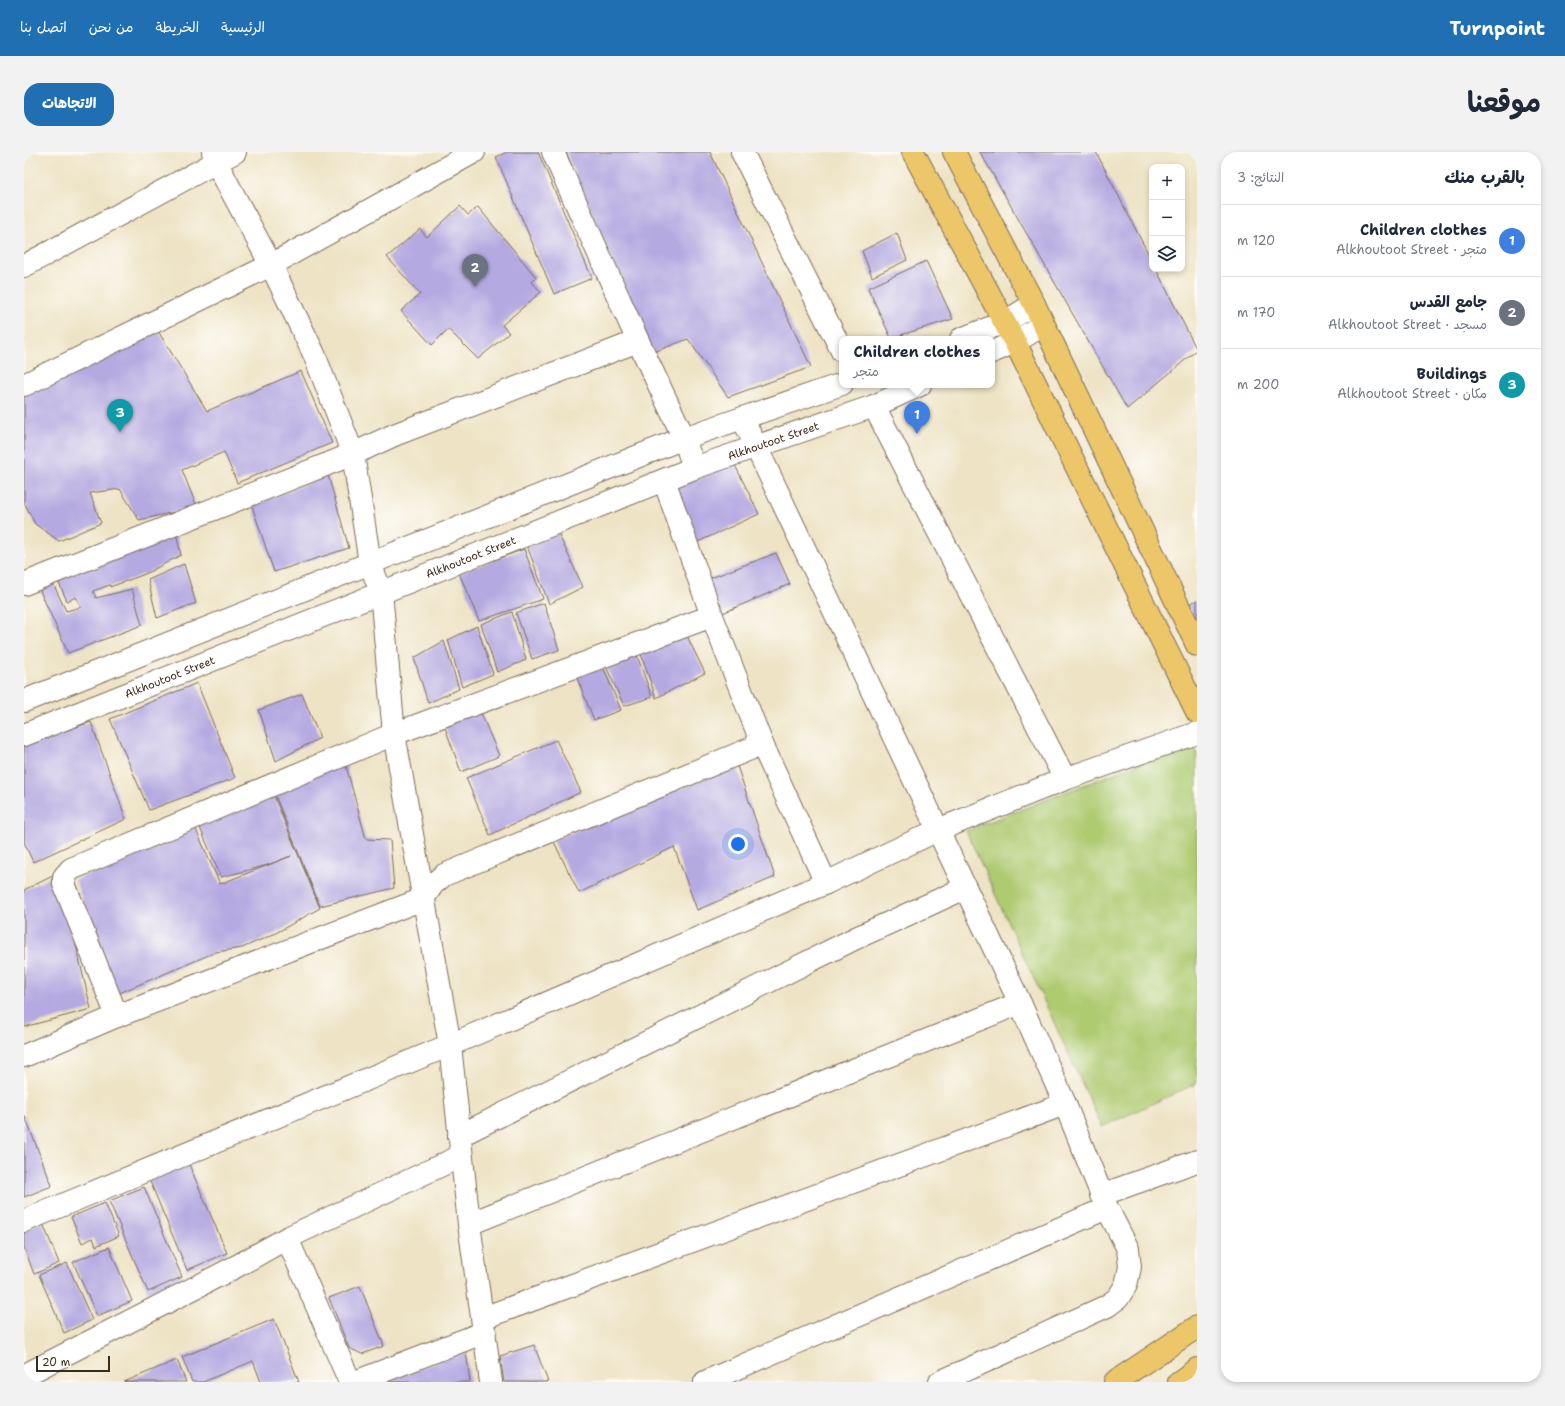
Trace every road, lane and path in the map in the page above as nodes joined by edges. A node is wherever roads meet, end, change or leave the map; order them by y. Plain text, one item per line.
1 (474, 152) edge
2 (553, 152) edge
3 (742, 152) edge
4 (913, 152) edge
5 (954, 152) edge
6 (221, 155) edge
7 (271, 265) junction
8 (24, 266) edge
9 (1034, 304) junction
10 (1005, 322) junction
11 (1043, 325) junction
12 (969, 336) edge
13 (638, 342) junction
14 (1016, 342) junction
15 (839, 346) edge
16 (995, 351) edge
17 (24, 385) edge
18 (839, 385) edge
19 (913, 388) edge
20 (874, 406) junction
21 (743, 419) junction
22 (684, 438) junction
23 (755, 447) junction
24 (353, 454) junction
25 (694, 468) junction
26 (664, 480) junction
27 (370, 563) junction
28 (24, 584) edge
29 (381, 592) junction
30 (712, 616) junction
31 (1197, 645) edge
32 (24, 701) edge
33 (1197, 712) edge
34 (1197, 733) edge
35 (394, 734) junction
36 (24, 735) edge
37 (762, 744) junction
38 (1065, 779) junction
39 (938, 830) junction
40 (826, 883) junction
41 (964, 888) junction
42 (423, 899) junction
43 (1020, 1003) junction
44 (117, 1016) junction
45 (450, 1045) junction
46 (24, 1056) edge
47 (1065, 1104) junction
48 (460, 1146) junction
49 (1197, 1161) edge
50 (1104, 1202) junction
51 (24, 1221) edge
52 (469, 1224) junction
53 (287, 1238) junction
54 (484, 1325) junction
55 (1197, 1327) edge
56 (1197, 1369) edge
57 (28, 1371) edge
58 (350, 1382) edge
59 (355, 1382) edge
60 (491, 1382) edge
61 (705, 1382) edge
62 (940, 1382) edge
63 (1115, 1382) edge
64 (1179, 1382) edge

1 - 7 street
2 - 13 street
3 - 15 street
4 - 10 main road
5 - 9 main road
6 - 7 street
6 - 8 street
7 - 17 street
7 - 24 street
9 - 10 street
9 - 11 main road
10 - 12 street
10 - 14 main road
11 - 14 street
11 - 31 main road
13 - 22 street
13 - 24 street
14 - 16 street
14 - 33 main road
18 - 21 street
19 - 20 street, Alkhoutoot Street
20 - 23 street, Alkhoutoot Street
20 - 38 street
21 - 22 street
21 - 23 street
22 - 25 street
22 - 27 street
23 - 25 street, Alkhoutoot Street
23 - 39 street
24 - 27 street
24 - 28 street
25 - 26 street, Alkhoutoot Street
26 - 29 street, Alkhoutoot Street
26 - 30 street
27 - 29 street
27 - 32 street
29 - 35 street
29 - 36 street, Alkhoutoot Street
30 - 35 street
30 - 37 street
34 - 38 street
35 - 42 street
35 - 44 street
37 - 40 street
37 - 42 street
38 - 39 street
39 - 40 street
39 - 41 street
40 - 45 street
41 - 43 street
41 - 48 street
42 - 44 street
42 - 45 street
43 - 47 street
43 - 52 street
44 - 46 street
45 - 48 street
45 - 51 street
47 - 50 street
47 - 54 street
48 - 52 street
48 - 53 street
49 - 50 street
50 - 61 street
50 - 62 street
52 - 54 street
53 - 57 street
53 - 58 street
54 - 59 street
54 - 60 street
55 - 63 main road
56 - 64 main road

